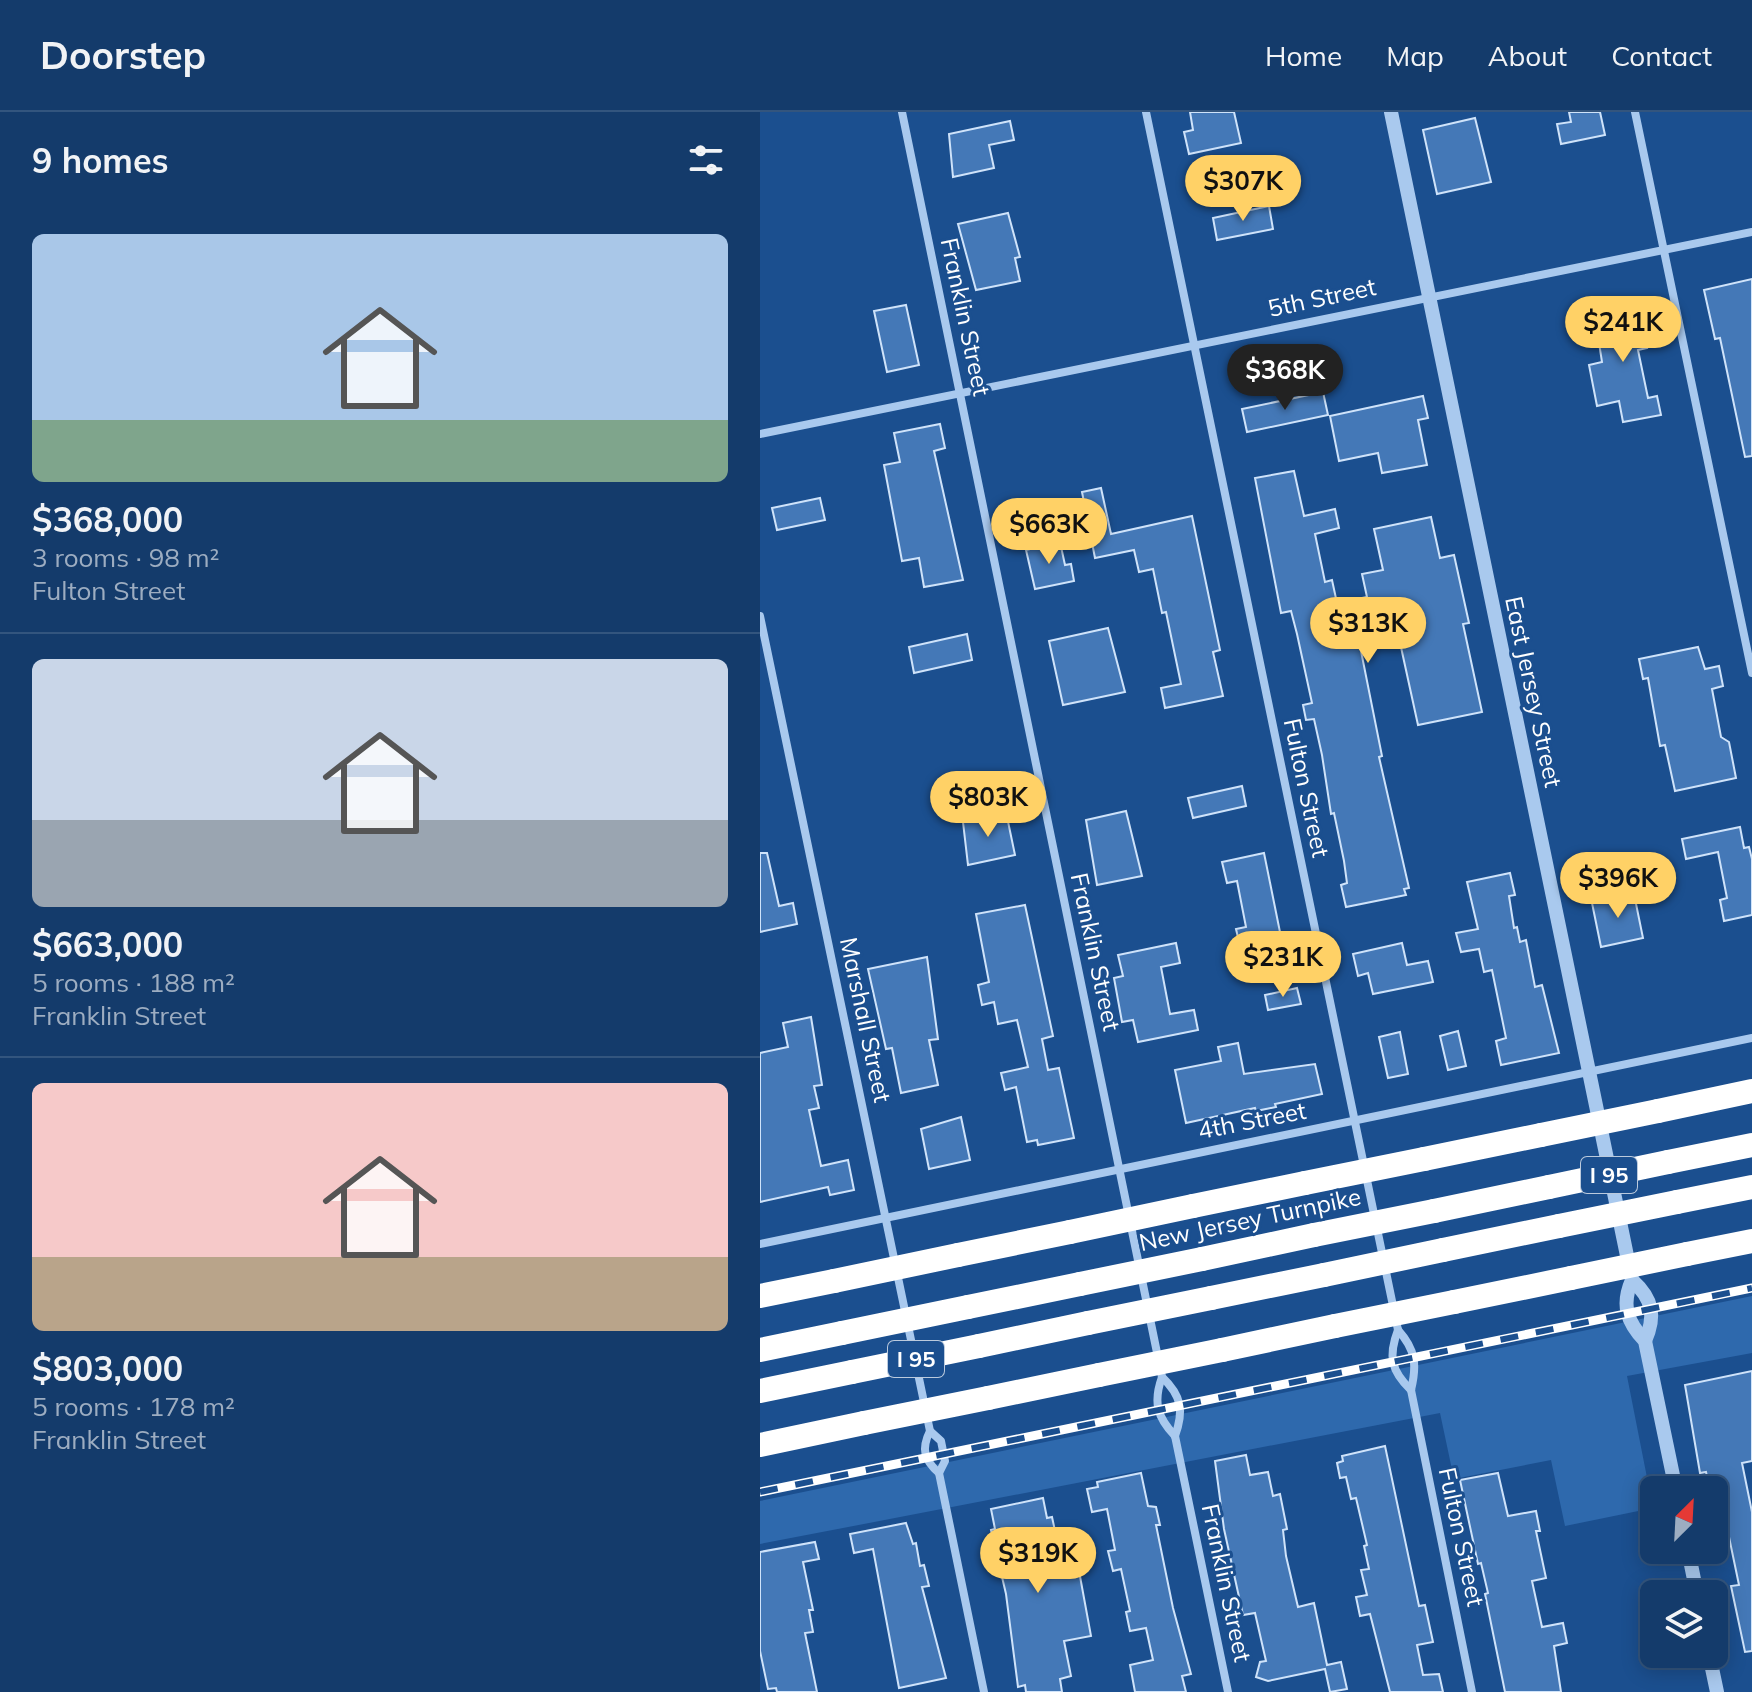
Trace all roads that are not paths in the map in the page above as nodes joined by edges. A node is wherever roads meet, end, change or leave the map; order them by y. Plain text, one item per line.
1 (902, 112) edge
2 (1146, 112) edge
3 (1391, 112) edge
4 (1635, 112) edge
5 (1752, 232) edge
6 (1664, 249) junction
7 (1429, 297) junction
8 (1193, 345) junction
9 (961, 396) junction
10 (760, 434) edge
11 (760, 616) edge
12 (1752, 673) edge
13 (1752, 1038) edge
14 (1590, 1073) junction
15 (1752, 1091) edge
16 (1355, 1121) junction
17 (1752, 1145) edge
18 (1118, 1168) junction
19 (1752, 1187) edge
20 (885, 1217) junction
21 (1752, 1241) edge
22 (760, 1244) edge
23 (1632, 1280) junction
24 (760, 1296) edge
25 (1398, 1330) junction
26 (1645, 1341) junction
27 (760, 1350) edge
28 (1162, 1377) junction
29 (1411, 1390) junction
30 (760, 1391) edge
31 (930, 1431) junction
32 (1175, 1436) junction
33 (760, 1445) edge
34 (939, 1473) junction
35 (1673, 1476) edge
36 (1712, 1668) edge
37 (984, 1692) edge
38 (1228, 1692) edge
39 (1472, 1692) edge
40 (1717, 1692) edge

1 - 9 street, Franklin Street
2 - 8 street, Fulton Street
3 - 7 street, East Jersey Street
4 - 6 street
5 - 6 street, 5th Street
6 - 7 street, 5th Street
6 - 12 street
7 - 8 street, 5th Street
7 - 14 street, East Jersey Street
8 - 9 street, 5th Street
8 - 16 street, Fulton Street
9 - 10 street, 5th Street
9 - 18 street, Franklin Street
11 - 20 street, Marshall Street
13 - 14 street, 4th Street
14 - 16 street, 4th Street
14 - 23 street, East Jersey Street
15 - 24 highway, New Jersey Turnpike / I 95, bridge
16 - 18 street, 4th Street
16 - 25 street, Fulton Street
17 - 27 highway, New Jersey Turnpike / I 95, bridge
18 - 20 street, 4th Street
18 - 28 street, Franklin Street
19 - 30 highway, I 95, bridge
20 - 22 street, 4th Street
20 - 31 street, Marshall Street
21 - 33 highway, I 95, bridge
23 - 26 street, East Jersey Street
23 - 26 street, East Jersey Street
25 - 29 street, Fulton Street
25 - 29 street, Fulton Street
26 - 35 street, East Jersey Street
28 - 32 street, Franklin Street
28 - 32 street, Franklin Street
29 - 39 street, Fulton Street
31 - 34 street, Marshall Street
31 - 34 street, Marshall Street
32 - 38 street, Franklin Street
34 - 37 street, Marshall Street
36 - 40 street

